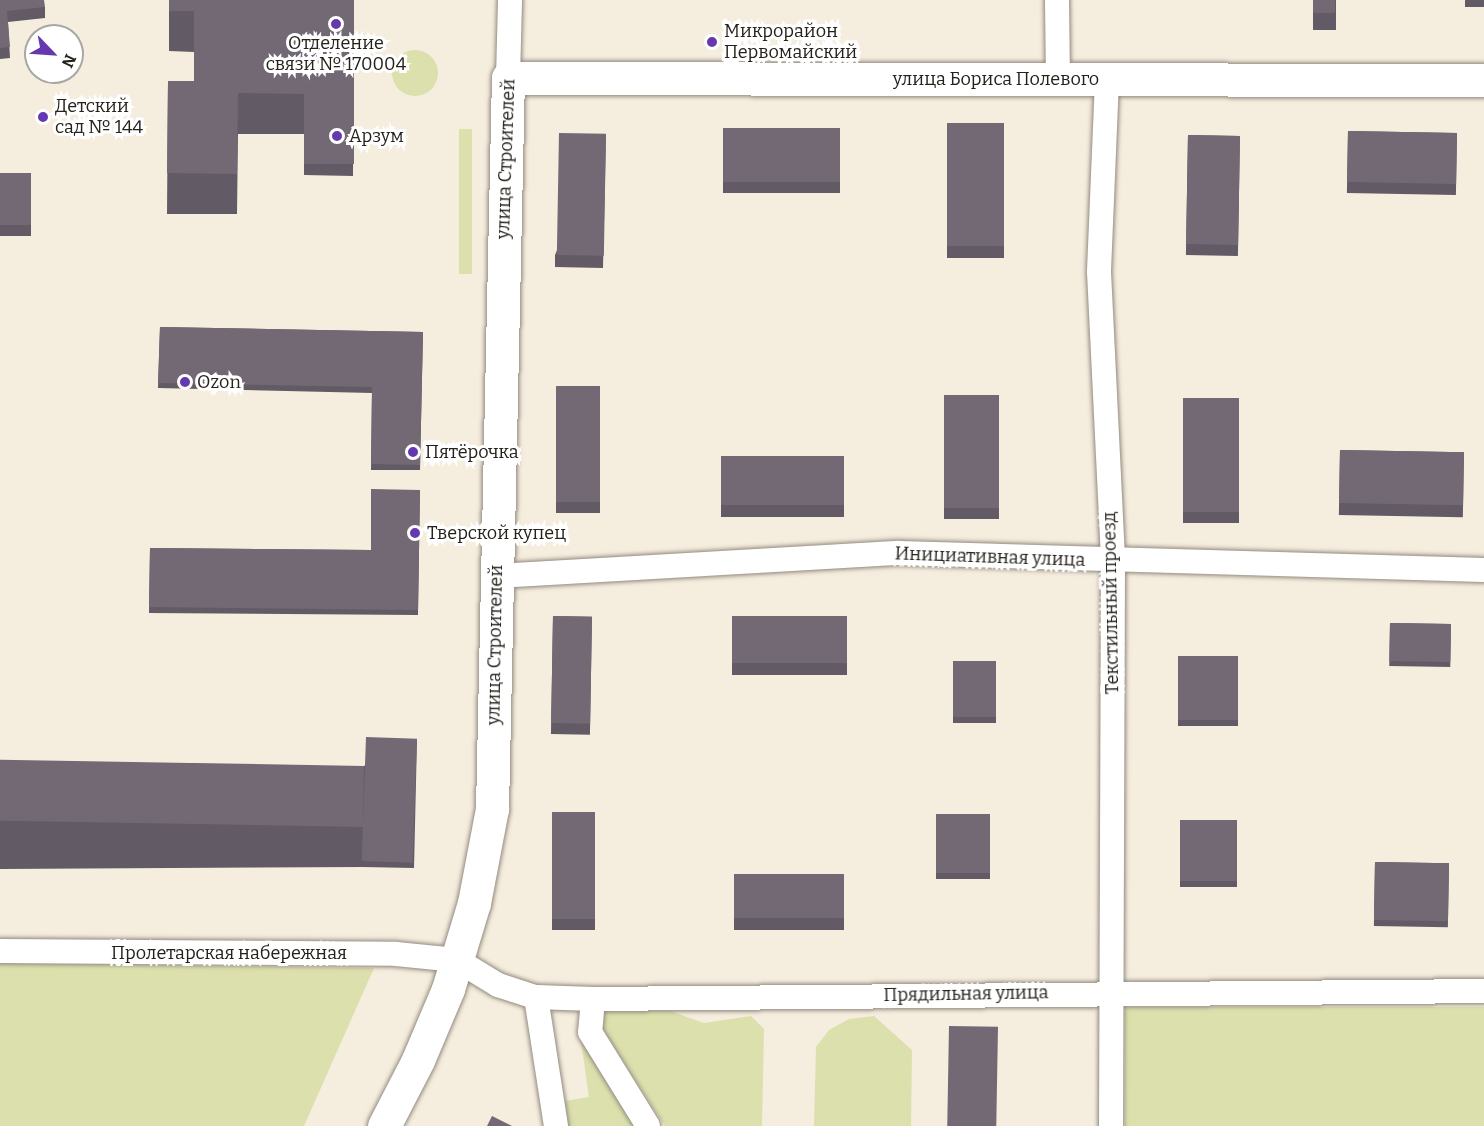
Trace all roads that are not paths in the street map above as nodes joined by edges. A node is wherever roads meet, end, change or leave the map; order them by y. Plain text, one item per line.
1 (510, 0) edge
2 (1057, 0) edge
3 (508, 78) junction
4 (1058, 79) junction
5 (1107, 80) junction
6 (1484, 80) edge
7 (1113, 561) junction
8 (1484, 570) edge
9 (496, 576) junction
10 (0, 951) edge
11 (458, 960) junction
12 (1484, 991) edge
13 (1111, 993) junction
14 (536, 997) junction
15 (593, 999) junction
16 (384, 1126) edge
17 (556, 1126) edge
18 (648, 1126) edge
19 (1111, 1126) edge

1 - 3 street, улица Строителей
2 - 4 street
3 - 4 main road, улица Бориса Полевого
3 - 9 main road, улица Строителей
4 - 5 main road, улица Бориса Полевого
5 - 6 main road, улица Бориса Полевого
5 - 7 street, Текстильный проезд
7 - 8 street, Инициативная улица
7 - 9 street, Инициативная улица
7 - 13 street, Текстильный проезд
9 - 11 main road, улица Строителей
10 - 11 street, Пролетарская набережная
11 - 14 street, Прядильная улица
11 - 16 main road, улица Строителей
12 - 13 street, Прядильная улица
13 - 15 street, Прядильная улица
13 - 19 street, Текстильный проезд
14 - 15 street, Прядильная улица
14 - 17 street
15 - 18 street

